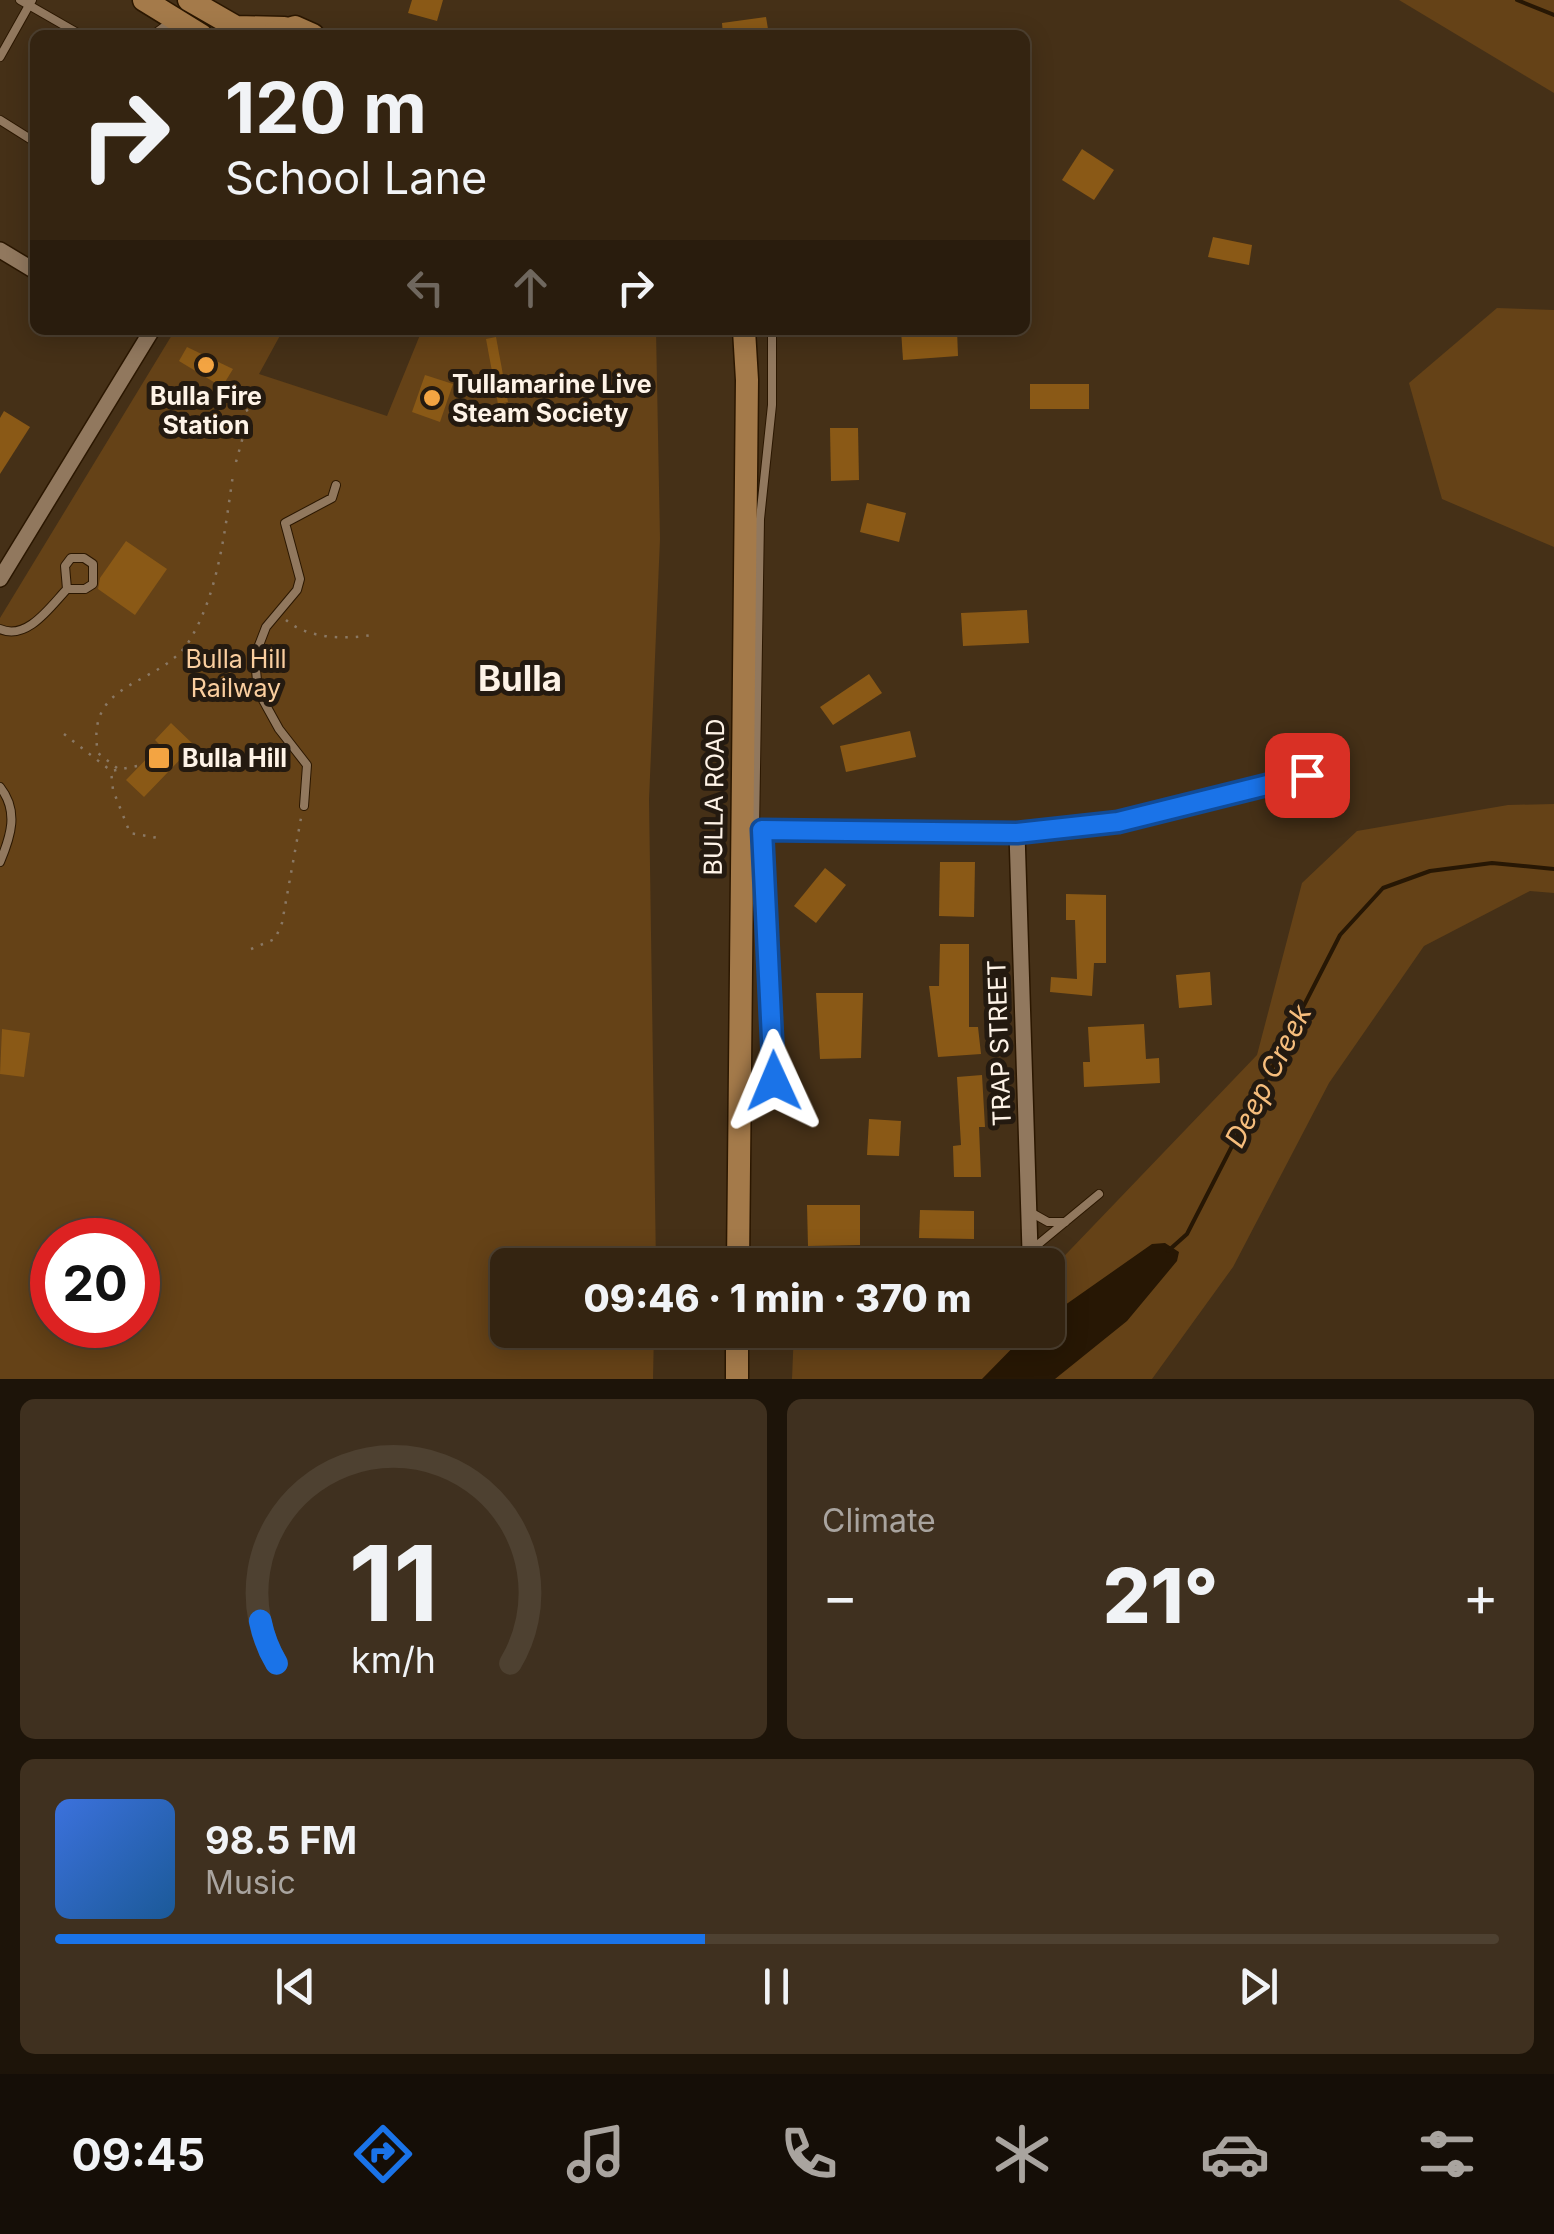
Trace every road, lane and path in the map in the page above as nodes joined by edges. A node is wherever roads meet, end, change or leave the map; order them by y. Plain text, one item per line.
1 (20, 0) edge
2 (144, 0) edge
3 (31, 3) edge
4 (182, 9) edge
5 (72, 30) edge
6 (159, 30) edge
7 (197, 30) edge
8 (270, 30) edge
9 (0, 57) edge
10 (0, 120) edge
11 (30, 139) edge
12 (0, 250) edge
13 (30, 269) edge
14 (148, 335) edge
15 (744, 335) edge
16 (772, 335) edge
17 (245, 406) dead end
18 (236, 462) dead end
19 (233, 475) dead end
20 (336, 485) dead end
21 (3, 569) edge
22 (67, 590) junction
23 (281, 610) junction
24 (0, 630) edge
25 (371, 635) dead end
26 (64, 734) dead end
27 (137, 766) dead end
28 (117, 768) junction
29 (111, 772) junction
30 (1307, 775) dead end
31 (0, 787) edge
32 (304, 806) joint
33 (752, 830) junction
34 (1017, 833) junction
35 (158, 838) dead end
36 (0, 862) edge
37 (251, 949) dead end
38 (775, 1045) junction
39 (774, 1081) dead end
40 (739, 1100) junction
41 (1099, 1194) dead end
42 (1029, 1209) junction
43 (1070, 1220) junction
44 (738, 1248) edge
45 (1029, 1248) edge
46 (1040, 1248) edge
47 (737, 1348) edge
48 (737, 1379) edge

1 - 3 lane
2 - 4 main road
3 - 5 lane
3 - 9 lane
4 - 6 lane
4 - 7 main road
4 - 8 main road
10 - 11 lane
12 - 13 street
14 - 21 street
15 - 33 main road, BULLA ROAD
16 - 33 lane, BULLA ROAD
17 - 18 path
19 - 28 path
20 - 23 lane
22 - 22 lane
22 - 24 lane
23 - 25 path
23 - 32 lane
26 - 29 path
27 - 28 path
28 - 29 path
29 - 35 path
30 - 34 street
31 - 36 lane
32 - 37 path
33 - 34 street
33 - 38 lane
33 - 40 main road, BULLA ROAD
34 - 42 street, TRAP STREET
38 - 39 lane
38 - 40 lane
40 - 44 main road, BULLA ROAD
41 - 43 lane
42 - 43 lane
42 - 45 street, TRAP STREET
43 - 46 lane
47 - 48 main road

